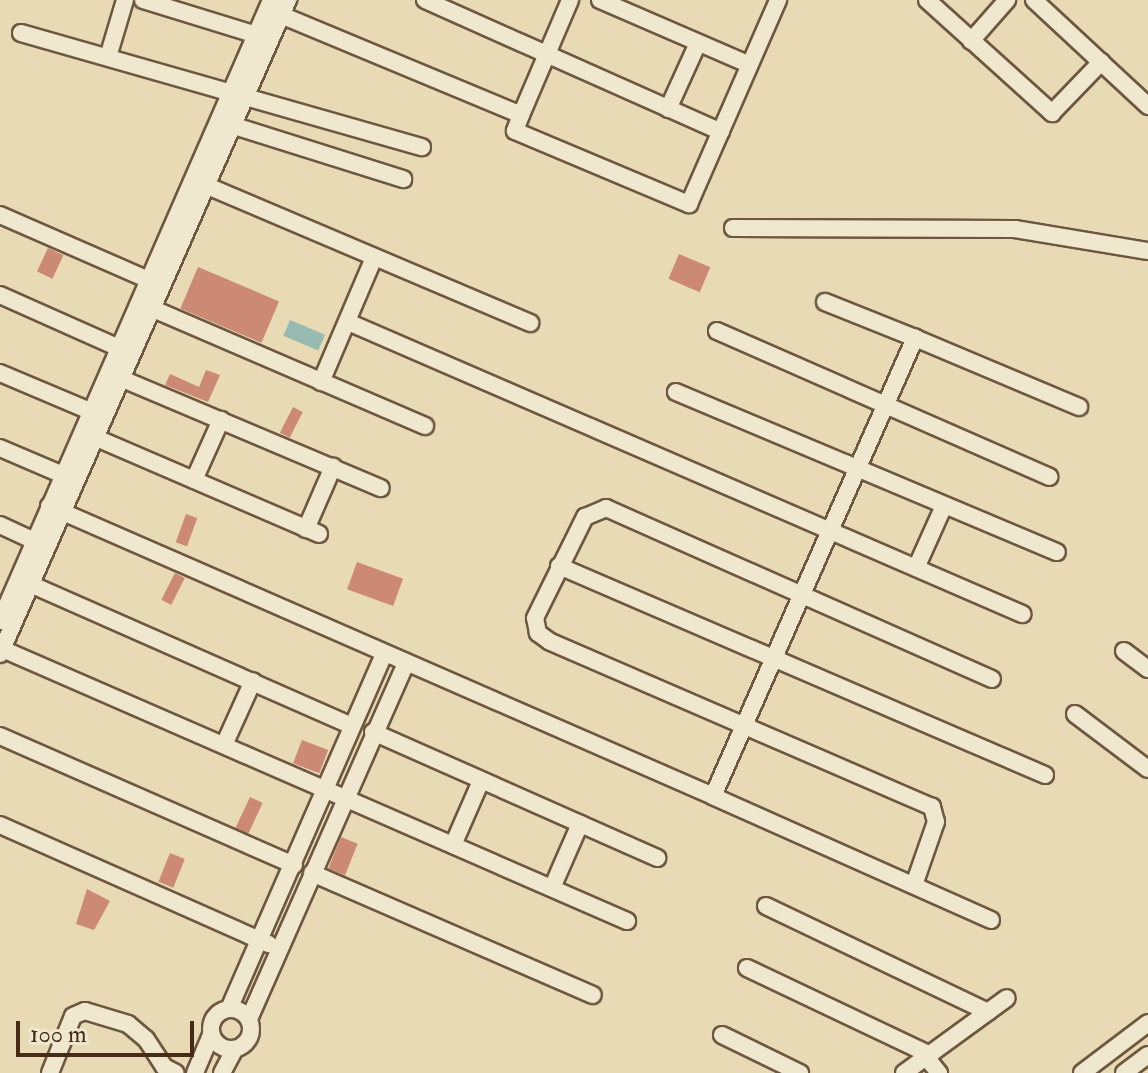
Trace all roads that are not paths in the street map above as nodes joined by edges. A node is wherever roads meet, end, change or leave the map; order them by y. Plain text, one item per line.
1 (125, 0) edge
2 (143, 0) edge
3 (271, 0) edge
4 (425, 0) edge
5 (570, 0) edge
6 (600, 0) edge
7 (778, 0) edge
8 (927, 0) edge
9 (1007, 0) edge
10 (1034, 0) edge
11 (285, 8) edge
12 (21, 33) dead end
13 (257, 35) junction
14 (971, 41) junction
15 (698, 43) junction
16 (546, 55) junction
17 (108, 57) junction
18 (1101, 62) junction
19 (750, 65) junction
20 (239, 94) junction
21 (1148, 106) edge
22 (668, 109) junction
23 (521, 115) junction
24 (226, 124) junction
25 (721, 132) junction
26 (422, 147) dead end
27 (403, 179) dead end
28 (199, 182) junction
29 (0, 215) edge
30 (733, 228) dead end
31 (1148, 251) edge
32 (374, 258) junction
33 (149, 280) junction
34 (0, 295) edge
35 (825, 302) dead end
36 (145, 306) junction
37 (348, 322) junction
38 (530, 323) dead end
39 (717, 331) dead end
40 (915, 338) junction
41 (119, 348) junction
42 (0, 373) edge
43 (120, 378) junction
44 (321, 382) junction
45 (676, 392) dead end
46 (886, 402) junction
47 (1079, 407) dead end
48 (90, 411) junction
49 (221, 420) junction
50 (425, 426) dead end
51 (94, 437) junction
52 (0, 448) edge
53 (333, 467) junction
54 (856, 469) junction
55 (63, 475) junction
56 (1049, 477) dead end
57 (194, 480) junction
58 (381, 488) dead end
59 (943, 508) junction
60 (56, 509) junction
61 (0, 525) edge
62 (829, 530) junction
63 (34, 541) junction
64 (1057, 552) dead end
65 (559, 566) junction
66 (916, 568) junction
67 (30, 584) junction
68 (800, 595) junction
69 (2, 610) edge
70 (1022, 614) dead end
71 (1, 651) edge
72 (1124, 651) dead end
73 (384, 655) junction
74 (772, 657) junction
75 (405, 665) junction
76 (1148, 669) edge
77 (992, 679) dead end
78 (253, 681) junction
79 (1075, 714) dead end
80 (741, 725) junction
81 (352, 726) junction
82 (373, 732) junction
83 (0, 736) edge
84 (224, 745) junction
85 (1148, 769) edge
86 (1045, 775) dead end
87 (481, 781) junction
88 (327, 790) junction
89 (713, 796) junction
90 (346, 799) junction
91 (580, 824) junction
92 (0, 825) edge
93 (453, 845) junction
94 (657, 858) dead end
95 (294, 865) junction
96 (312, 873) junction
97 (914, 885) junction
98 (552, 888) junction
99 (766, 906) dead end
100 (991, 920) dead end
101 (627, 921) dead end
102 (261, 939) junction
103 (279, 949) junction
104 (747, 968) dead end
105 (593, 995) dead end
106 (1007, 998) dead end
107 (229, 1009) junction
108 (988, 1012) junction
109 (249, 1019) junction
110 (1148, 1023) edge
111 (211, 1035) junction
112 (722, 1035) dead end
113 (234, 1050) junction
114 (1148, 1055) edge
115 (928, 1056) junction
116 (50, 1073) edge
117 (176, 1073) edge
118 (195, 1073) edge
119 (222, 1073) edge
120 (800, 1073) edge
121 (904, 1073) edge
122 (939, 1073) edge
123 (1082, 1073) edge
124 (1124, 1073) edge

1 - 17 street
2 - 13 street
3 - 13 street
4 - 16 street
5 - 16 street
6 - 15 street
7 - 19 street
8 - 14 street
9 - 14 street
10 - 18 street
11 - 20 street
11 - 23 street
12 - 17 street
13 - 20 street
14 - 18 street
15 - 19 street
15 - 22 street
16 - 22 street
16 - 23 street
17 - 20 street
18 - 21 street
19 - 25 street
20 - 24 street
20 - 26 street
22 - 25 street
23 - 25 street
24 - 27 street
24 - 28 street
28 - 32 street
28 - 33 street
28 - 36 street
29 - 33 street
30 - 31 street
32 - 37 street
32 - 38 street
33 - 36 street
34 - 41 street
35 - 40 street
36 - 41 street
36 - 43 street
36 - 44 street
37 - 44 street
37 - 62 street
39 - 46 street
40 - 46 street
40 - 47 street
41 - 48 street
42 - 48 street
43 - 49 street
43 - 51 street
44 - 50 street
45 - 54 street
46 - 54 street
46 - 56 street
48 - 55 street
49 - 53 street
49 - 57 street
51 - 57 street
51 - 60 street
52 - 55 street
53 - 57 street
53 - 58 street
54 - 59 street
54 - 62 street
55 - 60 street
59 - 64 street
59 - 66 street
60 - 63 street
60 - 67 street
60 - 73 street
61 - 63 street
62 - 66 street
62 - 68 street
63 - 69 street
65 - 68 street
65 - 74 street
65 - 80 street
66 - 70 street
67 - 71 street
67 - 78 street
68 - 74 street
68 - 77 street
71 - 84 street
72 - 76 street
73 - 75 street
73 - 81 street
74 - 80 street
74 - 86 street
75 - 82 street
75 - 89 street
78 - 81 street
78 - 84 street
79 - 85 street
80 - 89 street
80 - 97 street
81 - 88 street
82 - 87 street
82 - 90 street
83 - 95 street
84 - 88 street
87 - 91 street
87 - 93 street
88 - 90 street
88 - 95 street
89 - 97 street
90 - 93 street
90 - 96 street
91 - 94 street
91 - 98 street
92 - 102 street
93 - 98 street
95 - 102 street
96 - 103 street
96 - 105 street
97 - 100 street
98 - 101 street
99 - 108 street
102 - 103 street
102 - 107 street
103 - 109 street
104 - 115 street
106 - 108 street
107 - 109 street
107 - 111 street
108 - 115 street
109 - 113 street
110 - 123 street
111 - 113 street
111 - 118 street
112 - 120 street
113 - 119 street
114 - 124 street
115 - 121 street
115 - 122 street
116 - 117 street

